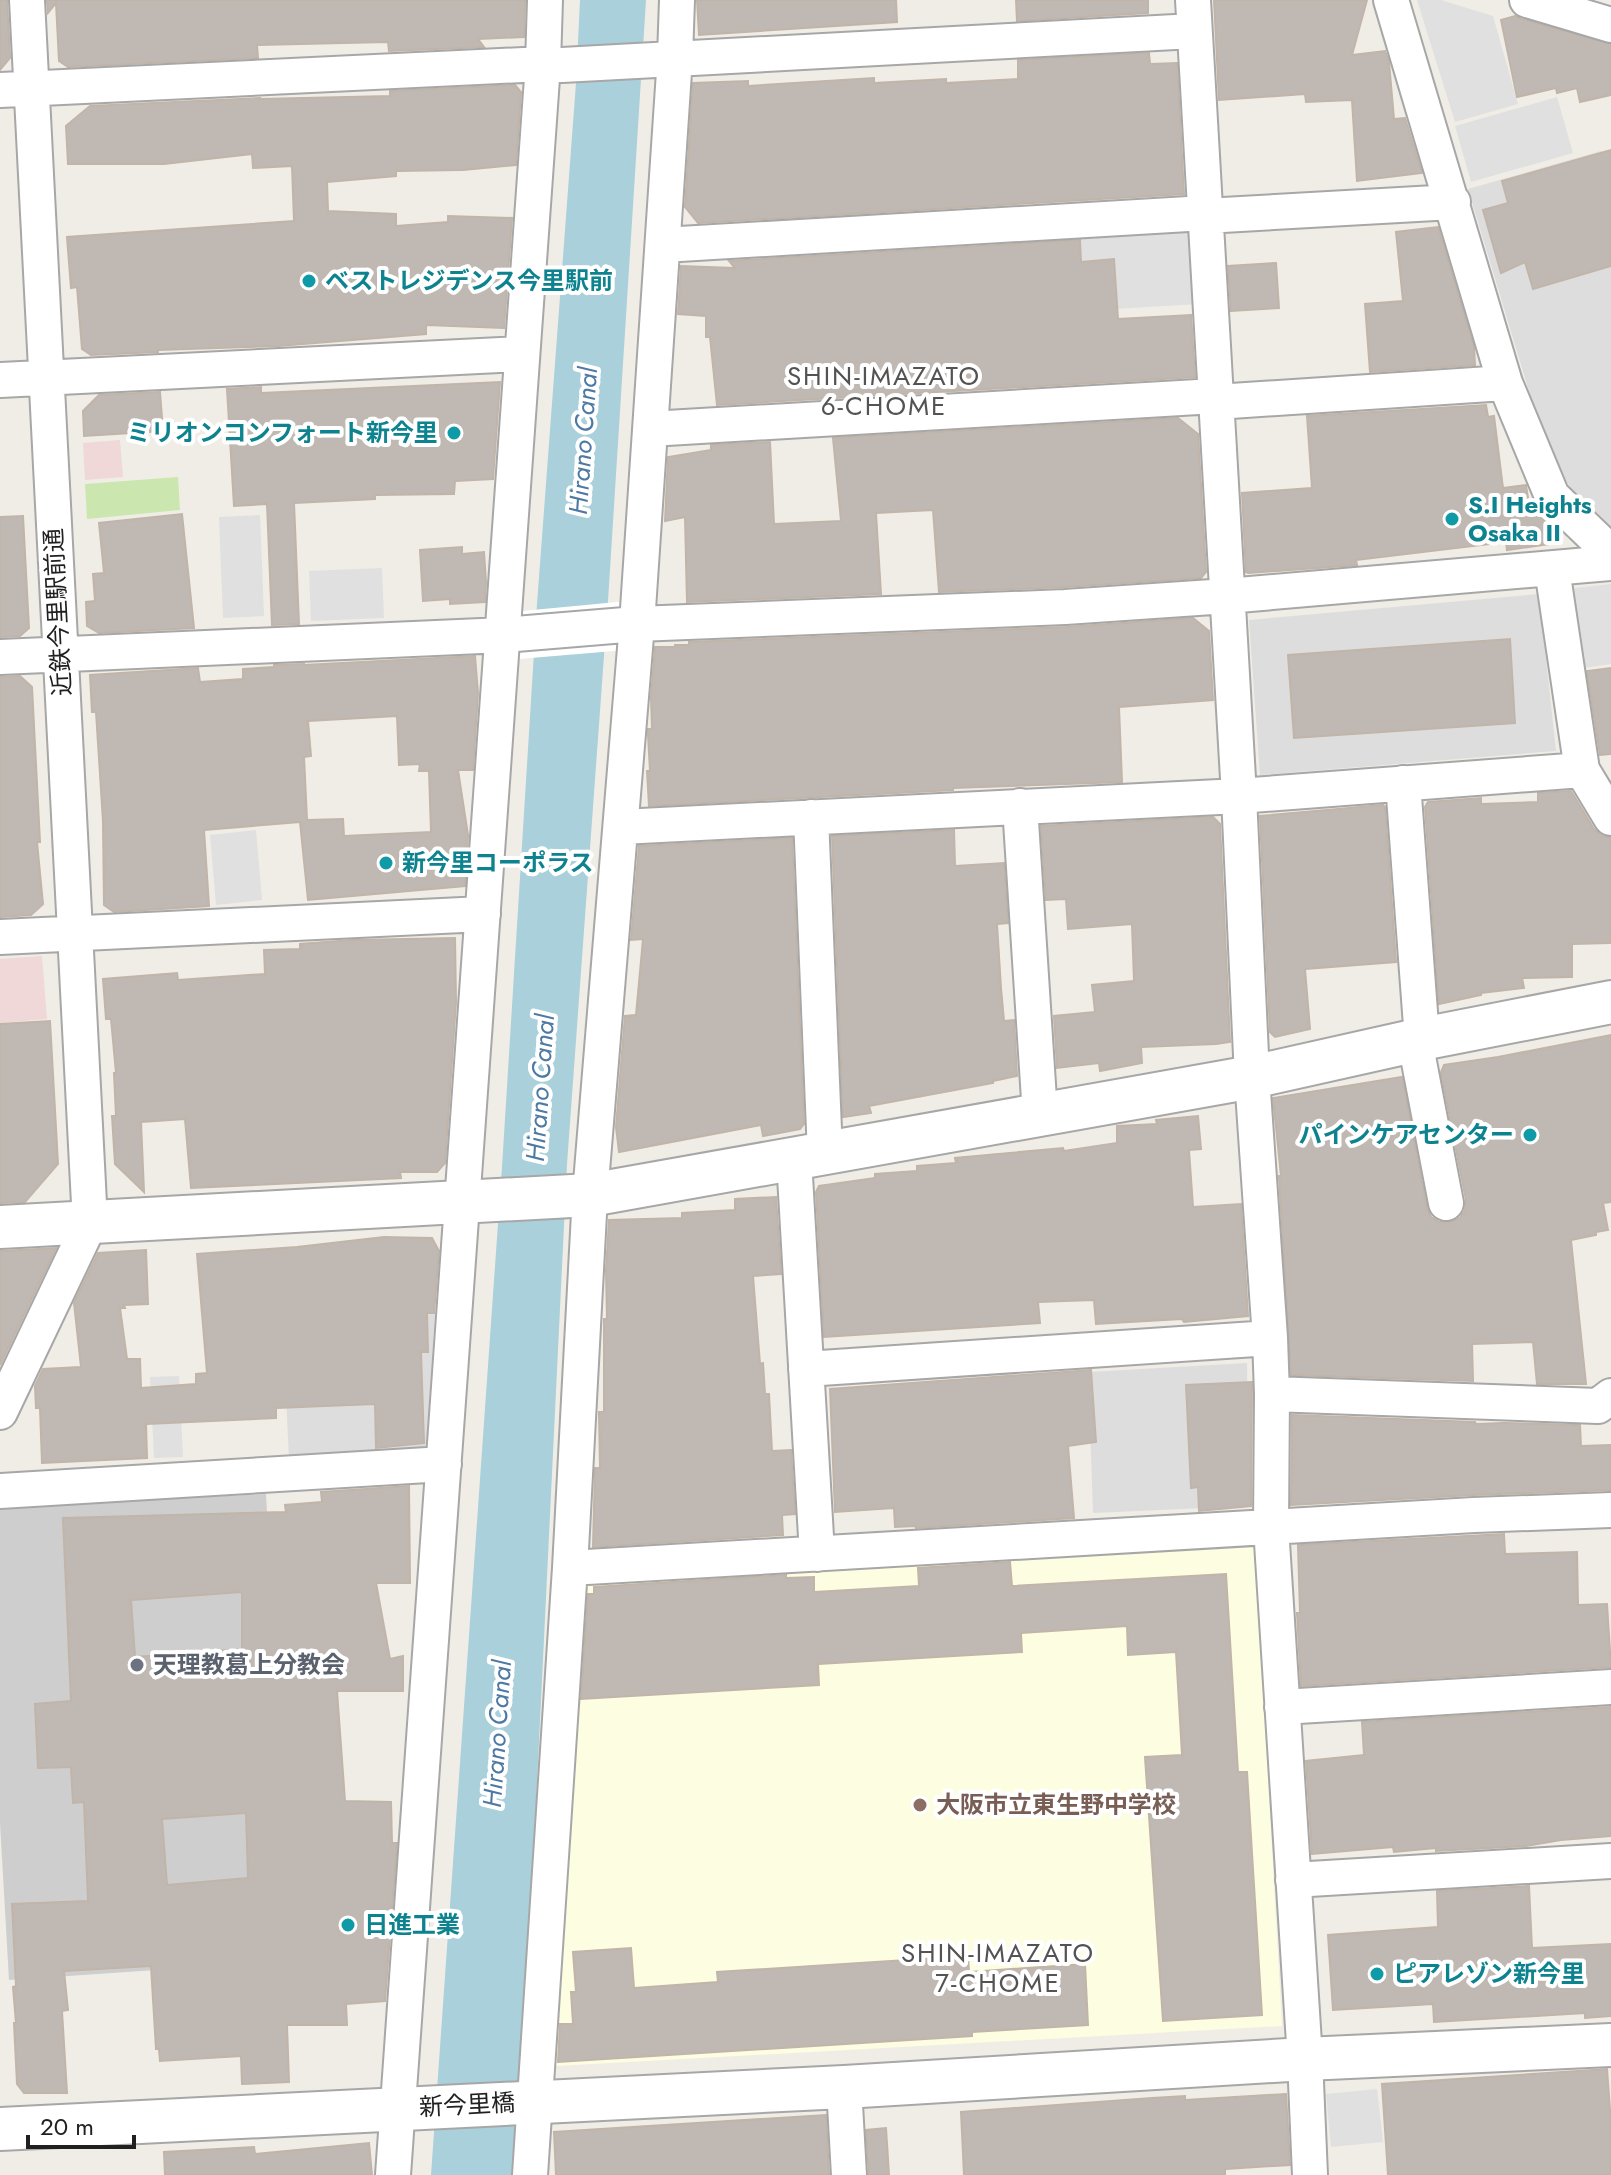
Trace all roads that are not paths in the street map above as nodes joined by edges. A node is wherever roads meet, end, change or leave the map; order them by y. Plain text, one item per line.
1 (27, 0) edge
2 (545, 0) edge
3 (677, 0) edge
4 (1391, 0) edge
5 (1527, 0) edge
6 (1193, 15) edge
7 (1611, 25) edge
8 (670, 58) junction
9 (552, 64) junction
10 (16, 89) edge
11 (1453, 202) junction
12 (1205, 215) junction
13 (663, 245) junction
14 (522, 354) junction
15 (48, 377) junction
16 (0, 380) edge
17 (1505, 383) junction
18 (1216, 399) junction
19 (650, 429) junction
20 (1611, 553) edge
21 (1611, 563) edge
22 (1552, 569) junction
23 (1227, 596) junction
24 (632, 625) junction
25 (512, 634) junction
26 (60, 654) junction
27 (0, 657) edge
28 (1582, 770) junction
29 (1403, 783) junction
30 (1239, 796) junction
31 (1020, 806) junction
32 (811, 817) junction
33 (1611, 818) edge
34 (621, 827) junction
35 (483, 914) junction
36 (76, 933) junction
37 (0, 937) edge
38 (1611, 1002) edge
39 (1419, 1040) junction
40 (1252, 1077) junction
41 (1040, 1115) junction
42 (810, 1156) junction
43 (590, 1195) junction
44 (463, 1203) junction
45 (1446, 1203) dead end
46 (90, 1223) junction
47 (0, 1227) edge
48 (1270, 1338) junction
49 (806, 1369) junction
50 (1272, 1394) junction
51 (1611, 1396) edge
52 (0, 1412) edge
53 (444, 1464) junction
54 (0, 1491) edge
55 (1611, 1510) edge
56 (1271, 1527) junction
57 (817, 1554) junction
58 (570, 1568) junction
59 (1611, 1687) edge
60 (1282, 1707) junction
61 (1611, 1861) edge
62 (1293, 1880) junction
63 (1611, 2045) edge
64 (1305, 2059) junction
65 (844, 2087) junction
66 (536, 2101) junction
67 (398, 2108) junction
68 (0, 2129) edge
69 (393, 2175) edge
70 (530, 2175) edge
71 (849, 2175) edge
72 (1310, 2175) edge

1 - 10 street, 近鉄今里駅前通
2 - 9 street
3 - 8 street
4 - 11 street
5 - 7 street
6 - 8 street
6 - 12 street
8 - 9 street
8 - 13 street
9 - 10 street
9 - 14 street
10 - 15 street, 近鉄今里駅前通
11 - 12 street
11 - 17 street
12 - 13 street
12 - 18 street
13 - 19 street
14 - 15 street
14 - 25 street
15 - 16 street
15 - 26 street, 近鉄今里駅前通
17 - 18 street
17 - 20 street
18 - 19 street
18 - 23 street
19 - 24 street
21 - 22 street
22 - 23 street
22 - 28 street
23 - 24 street
23 - 30 street
24 - 25 street
24 - 34 street
25 - 26 street
25 - 35 street
26 - 27 street
26 - 36 street, 近鉄今里駅前通
28 - 29 street
28 - 33 street
29 - 30 street
29 - 39 street
30 - 31 street
30 - 40 street
31 - 32 street
31 - 41 street
32 - 34 street
32 - 42 street
34 - 43 street
35 - 36 street
35 - 44 street
36 - 37 street
36 - 46 street, 近鉄今里駅前通
38 - 39 street
39 - 40 street
39 - 45 street
40 - 41 street
40 - 48 street
41 - 42 street
42 - 43 street
42 - 49 street
43 - 44 street
43 - 58 street
44 - 46 street
44 - 53 street
46 - 47 street
46 - 52 street
48 - 49 street
48 - 50 street
49 - 57 street
50 - 51 street
50 - 56 street
53 - 54 street
53 - 67 street
55 - 56 street
56 - 57 street
56 - 60 street
57 - 58 street
58 - 66 street
59 - 60 street
60 - 62 street
61 - 62 street
62 - 64 street
63 - 64 street, 新今里橋
64 - 65 street, 新今里橋
64 - 72 street
65 - 66 street, 新今里橋
65 - 71 street
66 - 67 street, 新今里橋
66 - 70 street
67 - 68 street, 新今里橋
67 - 69 street

